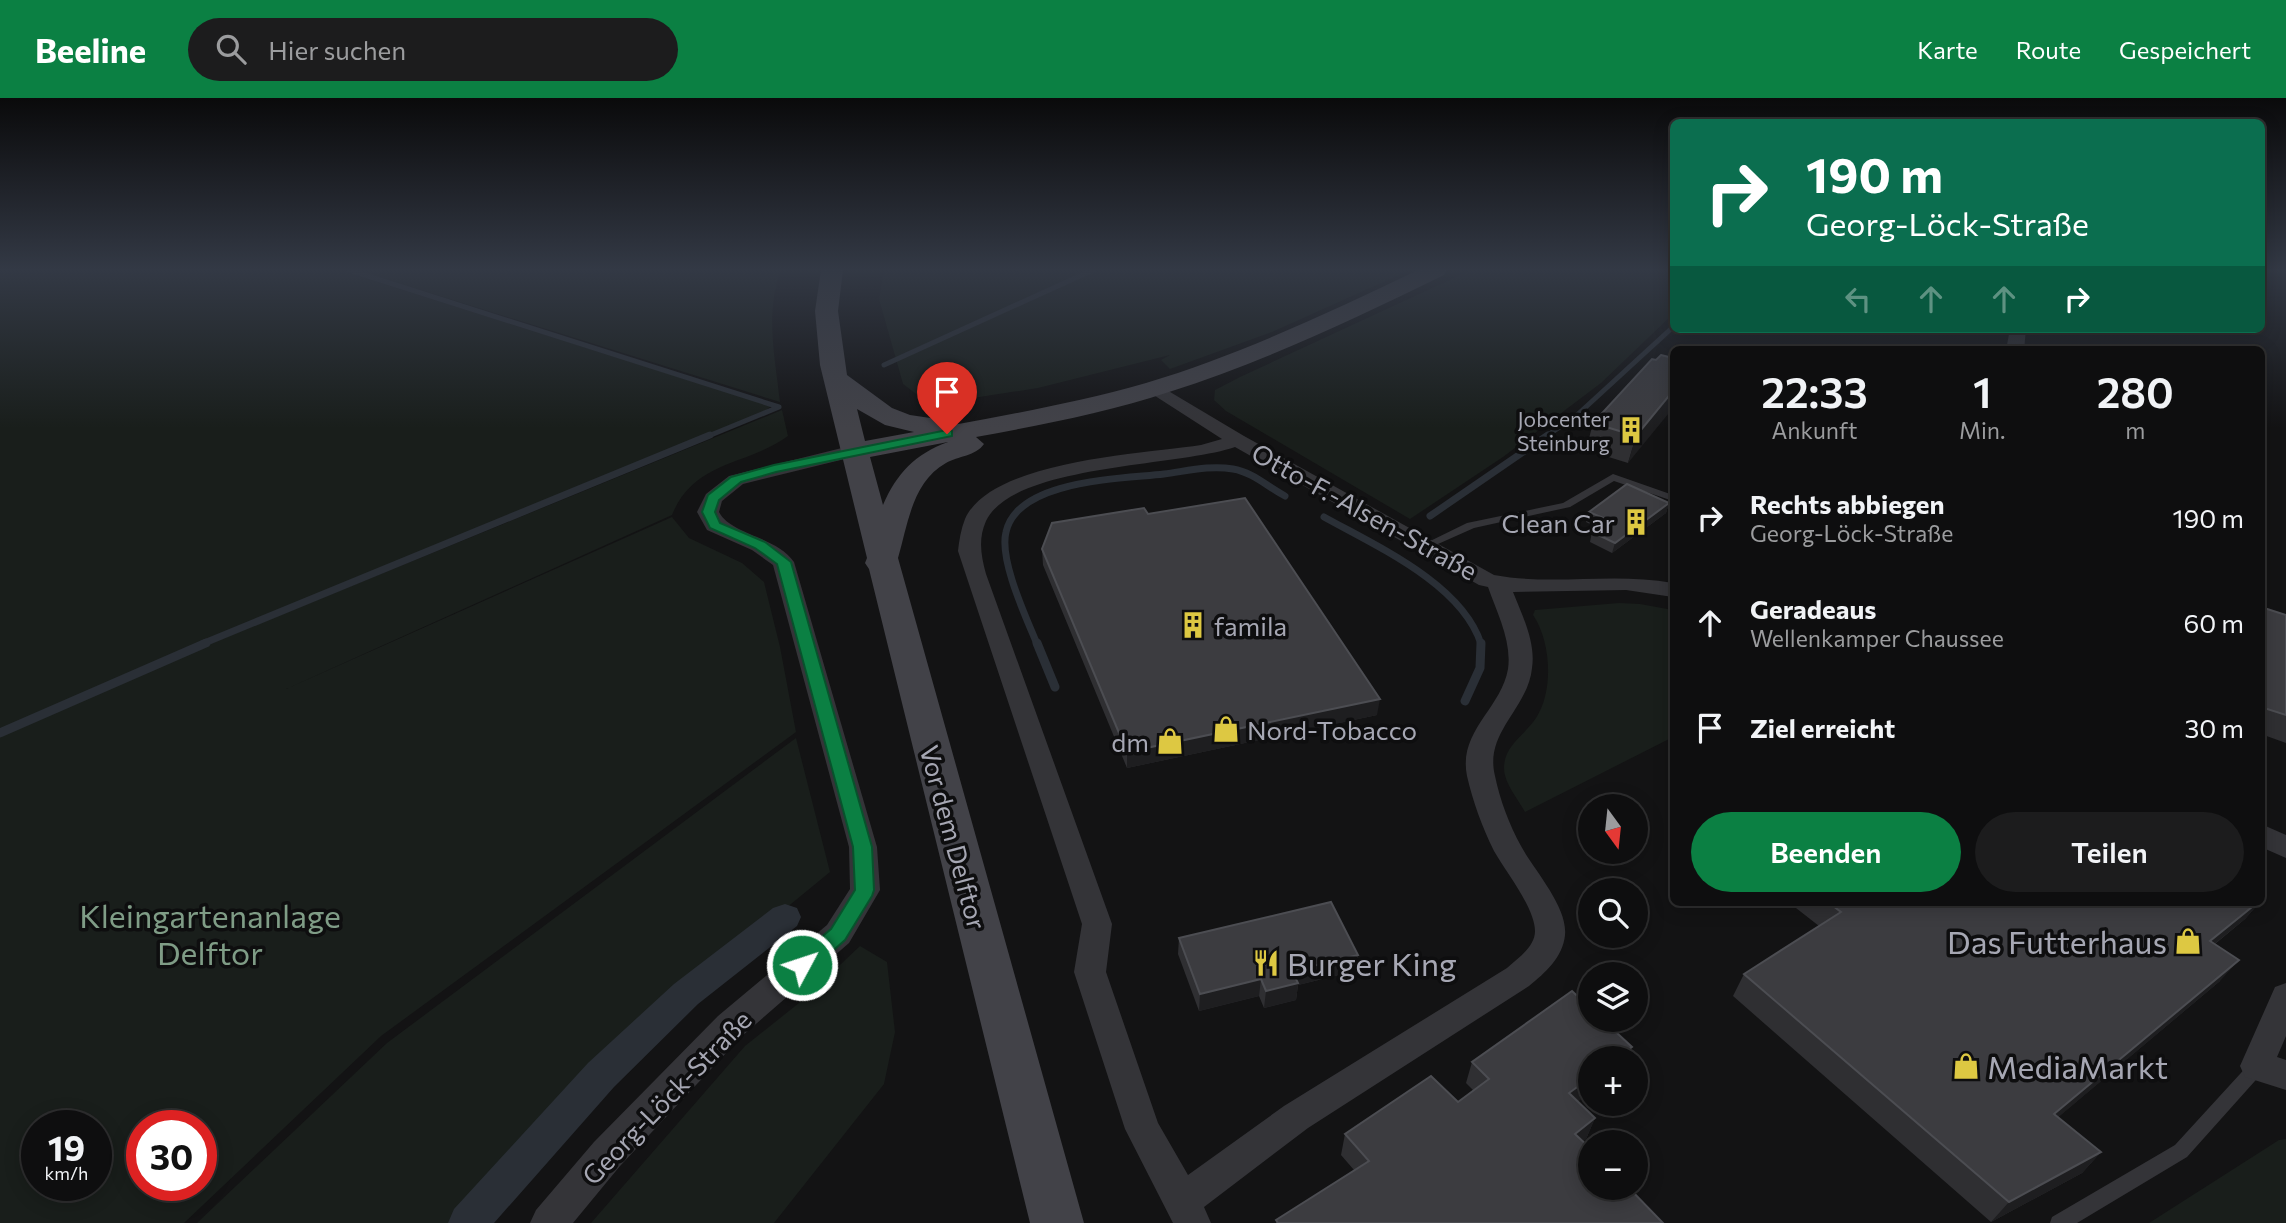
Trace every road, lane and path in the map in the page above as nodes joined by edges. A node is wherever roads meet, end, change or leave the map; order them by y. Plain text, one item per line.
1 (826, 322) edge
2 (1324, 322) edge
3 (835, 378) junction
4 (1155, 388) junction
5 (1046, 415) junction
6 (1237, 440) junction
7 (854, 451) junction
8 (1670, 497) edge
9 (1425, 546) junction
10 (881, 564) junction
11 (1499, 583) junction
12 (1670, 589) edge
13 (2265, 837) edge
14 (2286, 847) edge
15 (2286, 997) edge
16 (2272, 1070) edge
17 (1188, 1212) edge
18 (549, 1223) edge
19 (1057, 1223) edge
20 (2059, 1223) edge

1 - 3 main road, Vor dem Delftor
2 - 4 main road
3 - 5 main road
3 - 7 main road, Vor dem Delftor
4 - 5 main road
4 - 6 street, Otto-F.-Alsen-Straße
5 - 7 main road
5 - 10 main road
6 - 9 street, Otto-F.-Alsen-Straße
6 - 17 street
7 - 10 main road, Vor dem Delftor
7 - 18 street, Georg-Löck-Straße
8 - 9 lane
9 - 11 street, Otto-F.-Alsen-Straße
10 - 19 main road, Vor dem Delftor
11 - 12 street, Otto-F.-Alsen-Straße
11 - 17 street
13 - 14 street
15 - 16 street
16 - 20 lane

